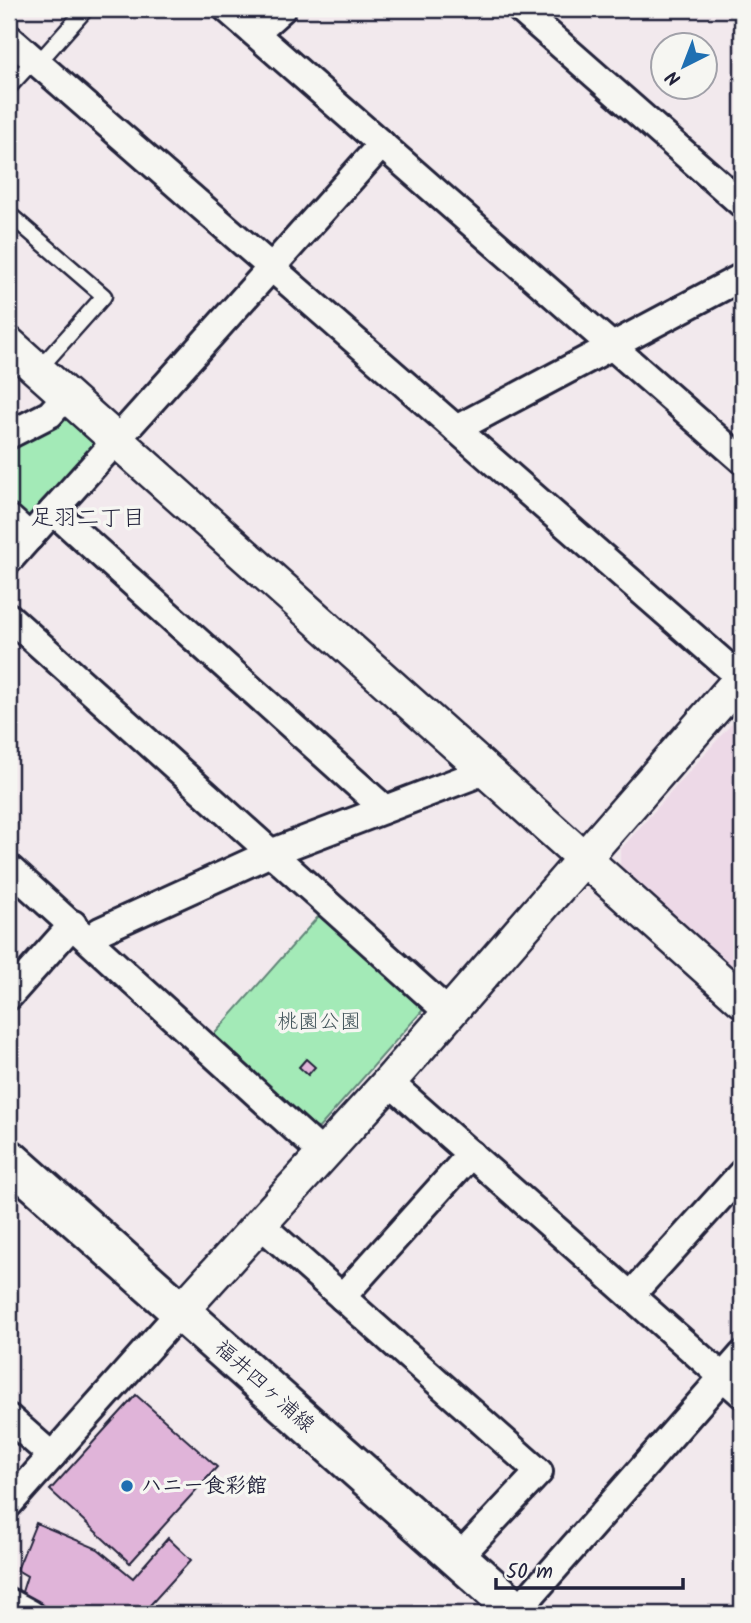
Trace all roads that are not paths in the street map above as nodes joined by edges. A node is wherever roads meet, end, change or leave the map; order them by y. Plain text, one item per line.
1 (86, 9) edge
2 (227, 9) edge
3 (282, 9) edge
4 (520, 9) edge
5 (255, 33) junction
6 (9, 38) edge
7 (36, 62) junction
8 (9, 87) edge
9 (382, 144) junction
10 (742, 204) edge
11 (9, 214) edge
12 (271, 267) junction
13 (742, 277) edge
14 (9, 344) edge
15 (613, 347) junction
16 (38, 370) junction
17 (67, 395) junction
18 (456, 429) junction
19 (9, 435) edge
20 (117, 438) junction
21 (742, 460) edge
22 (53, 511) junction
23 (9, 518) edge
24 (30, 537) junction
25 (9, 560) edge
26 (9, 618) edge
27 (742, 678) edge
28 (482, 764) junction
29 (382, 810) junction
30 (273, 852) junction
31 (584, 856) junction
32 (9, 868) edge
33 (73, 924) junction
34 (93, 942) junction
35 (9, 996) edge
36 (742, 1000) edge
37 (449, 1013) junction
38 (389, 1082) junction
39 (323, 1154) junction
40 (471, 1154) junction
41 (9, 1159) edge
42 (742, 1173) edge
43 (261, 1225) junction
44 (631, 1296) junction
45 (342, 1297) junction
46 (180, 1312) junction
47 (742, 1355) edge
48 (722, 1377) junction
49 (742, 1394) edge
50 (9, 1418) edge
51 (52, 1456) junction
52 (9, 1504) edge
53 (457, 1559) junction
54 (9, 1602) edge
55 (509, 1610) edge
56 (31, 1614) edge

1 - 7 lane
2 - 5 street
3 - 5 street
4 - 10 street
5 - 9 street
6 - 7 street
7 - 8 lane
7 - 12 street
9 - 12 street
9 - 15 street
11 - 16 lane
12 - 18 street
12 - 20 street
13 - 15 street
14 - 16 street
15 - 18 street
15 - 21 street
16 - 17 street
17 - 19 street
17 - 20 street
18 - 27 street
20 - 22 street
20 - 28 street
22 - 24 street
22 - 29 street
23 - 24 street
24 - 25 street
26 - 30 street
27 - 31 street
28 - 29 street
28 - 31 street
29 - 30 street
30 - 34 street
30 - 37 street
31 - 36 street
31 - 37 street
32 - 33 street
33 - 34 street
33 - 35 street
34 - 39 street
37 - 38 street
38 - 39 street
38 - 40 street
39 - 43 street
40 - 44 street
40 - 45 street
41 - 46 main road, 福井四ヶ浦線
42 - 44 street
43 - 45 street
43 - 46 street
44 - 48 street
45 - 53 street
46 - 51 street
46 - 53 main road, 福井四ヶ浦線
47 - 48 street
48 - 49 street
48 - 55 street
50 - 51 street
51 - 52 street
53 - 55 main road, 福井四ヶ浦線
54 - 56 street

